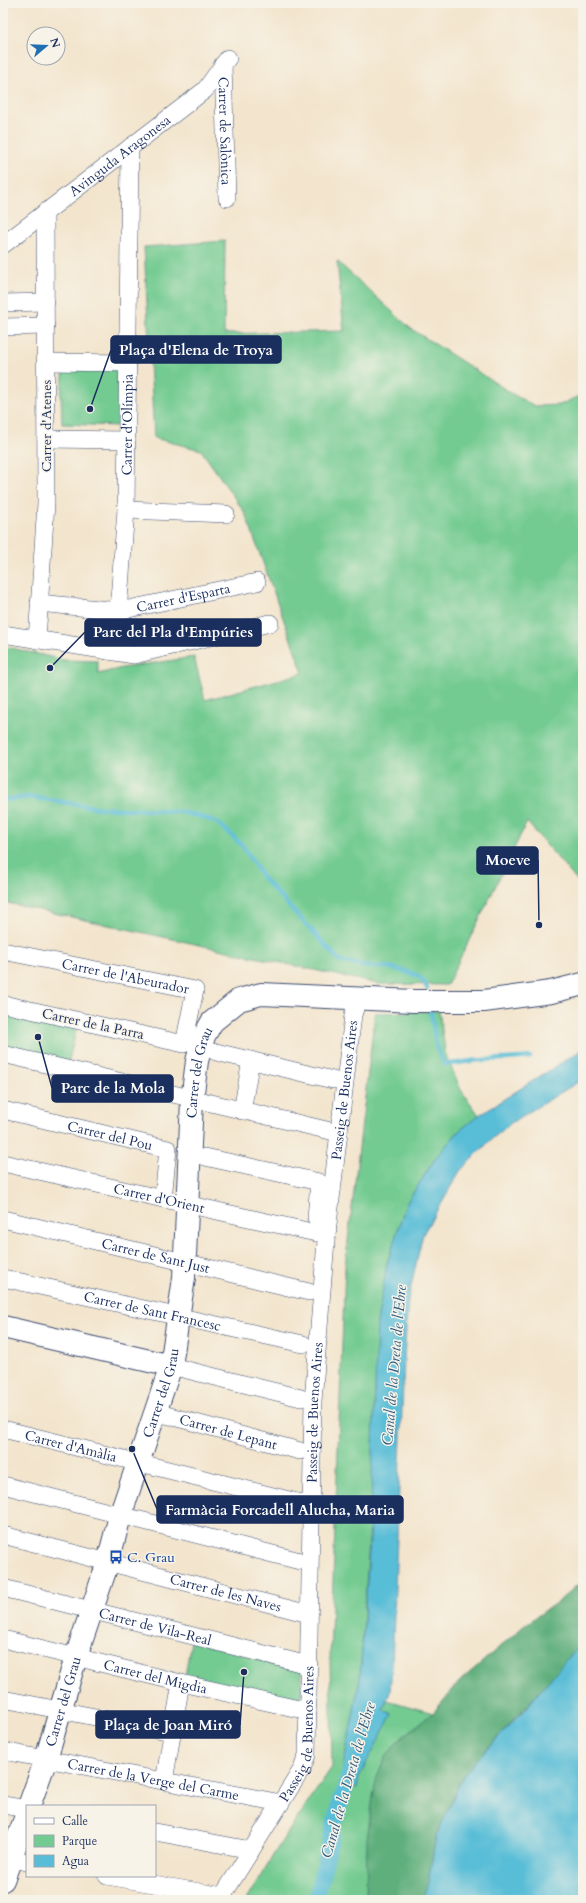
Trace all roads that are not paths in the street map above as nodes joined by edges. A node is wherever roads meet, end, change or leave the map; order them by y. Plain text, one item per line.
1 (226, 61) joint
2 (130, 147) junction
3 (227, 198) dead end
4 (45, 212) junction
5 (3, 245) edge
6 (46, 302) junction
7 (3, 303) edge
8 (46, 326) junction
9 (3, 327) edge
10 (46, 362) junction
11 (128, 363) junction
12 (46, 439) junction
13 (127, 440) junction
14 (126, 510) junction
15 (226, 514) dead end
16 (257, 582) dead end
17 (39, 603) junction
18 (119, 611) junction
19 (270, 623) dead end
20 (3, 634) edge
21 (36, 640) junction
22 (108, 651) junction
23 (3, 951) edge
24 (583, 984) edge
25 (358, 999) junction
26 (3, 1004) edge
27 (184, 1044) joint
28 (216, 1052) dead end
29 (3, 1054) edge
30 (251, 1060) junction
31 (333, 1080) dead end
32 (192, 1100) junction
33 (3, 1110) edge
34 (242, 1111) junction
35 (339, 1133) junction
36 (205, 1157) dead end
37 (3, 1163) edge
38 (163, 1199) junction
39 (188, 1204) junction
40 (3, 1219) edge
41 (322, 1231) junction
42 (185, 1262) junction
43 (3, 1278) edge
44 (309, 1292) dead end
45 (179, 1316) junction
46 (3, 1327) edge
47 (303, 1344) dead end
48 (171, 1366) junction
49 (301, 1398) dead end
50 (156, 1412) junction
51 (3, 1429) edge
52 (300, 1451) dead end
53 (139, 1462) junction
54 (3, 1485) edge
55 (301, 1503) dead end
56 (120, 1516) junction
57 (3, 1535) edge
58 (300, 1561) dead end
59 (108, 1562) junction
60 (3, 1588) edge
61 (92, 1609) junction
62 (310, 1614) junction
63 (3, 1639) edge
64 (76, 1657) junction
65 (308, 1665) junction
66 (181, 1683) junction
67 (3, 1699) edge
68 (60, 1710) junction
69 (308, 1711) junction
70 (172, 1732) junction
71 (3, 1751) edge
72 (46, 1759) junction
73 (164, 1781) junction
74 (281, 1803) junction
75 (3, 1805) edge
76 (29, 1805) edge
77 (26, 1809) edge
78 (26, 1817) edge
79 (156, 1832) edge
80 (252, 1850) junction
81 (14, 1859) edge
82 (112, 1877) edge
83 (3, 1880) edge
84 (221, 1898) edge

1 - 2 street, Avinguda Aragonesa
1 - 3 street, Carrer de Salònica
2 - 4 street, Avinguda Aragonesa
2 - 11 street, Carrer d'Olímpia
4 - 5 street, Avinguda Aragonesa
4 - 6 street, Carrer d'Atenes
6 - 7 street
6 - 8 street, Carrer d'Atenes
8 - 9 street
8 - 10 street, Carrer d'Atenes
10 - 11 street
10 - 12 street, Carrer d'Atenes
11 - 13 street, Carrer d'Olímpia
12 - 13 street
12 - 17 street, Carrer d'Atenes
13 - 14 street, Carrer d'Olímpia
14 - 15 street
14 - 18 street, Carrer d'Olímpia
16 - 18 street, Carrer d'Esparta
17 - 18 street, Carrer d'Esparta
17 - 21 street, Carrer d'Atenes
18 - 22 street, Carrer d'Olímpia
19 - 22 street
20 - 21 street
21 - 22 street
23 - 27 street, Carrer de l'Abeurador
24 - 25 street, Carrer del Grau
25 - 32 street, Carrer del Grau
25 - 35 street, Passeig de Buenos Aires
26 - 27 street, Carrer de la Parra
28 - 30 street
29 - 32 street
30 - 31 street
30 - 34 street
32 - 34 street
32 - 39 street, Carrer del Grau
33 - 38 street, Carrer del Pou
34 - 35 street
35 - 41 street, Passeig de Buenos Aires
36 - 41 street
37 - 38 street, Carrer d'Orient
38 - 39 street, Carrer d'Orient
39 - 41 street, Carrer d'Orient
39 - 42 street, Carrer del Grau
40 - 42 street, Carrer de Sant Just
41 - 62 street, Passeig de Buenos Aires
42 - 44 street, Carrer de Sant Just
42 - 45 street, Carrer del Grau
43 - 45 street, Carrer de Sant Francesc
45 - 47 street, Carrer de Sant Francesc
45 - 48 street, Carrer del Grau
46 - 48 street
48 - 49 street
48 - 50 street, Carrer del Grau
50 - 52 street, Carrer de Lepant
50 - 53 street, Carrer del Grau
51 - 53 street, Carrer d'Amàlia
53 - 55 street, Carrer d'Amàlia
53 - 56 street, Carrer del Grau
54 - 56 street
56 - 58 street
56 - 59 street, Carrer del Grau
57 - 59 street, Carrer de les Naves
59 - 61 street, Carrer del Grau
59 - 62 street, Carrer de les Naves
60 - 61 street, Carrer de Vila-Real
61 - 64 street, Carrer del Grau
61 - 65 street, Carrer de Vila-Real
62 - 65 street, Passeig de Buenos Aires
63 - 64 street, Carrer del Migdia
64 - 66 street, Carrer del Migdia
64 - 68 street, Carrer del Grau
65 - 69 street, Passeig de Buenos Aires
66 - 69 street, Carrer del Migdia
66 - 70 street
67 - 68 street
68 - 70 street
68 - 72 street, Carrer del Grau
69 - 74 street, Passeig de Buenos Aires
70 - 73 street
71 - 72 street, Carrer de la Verge del Carme
72 - 73 street, Carrer de la Verge del Carme
72 - 76 street, Carrer del Grau
73 - 74 street, Carrer de la Verge del Carme
74 - 80 street, Passeig de Buenos Aires
75 - 77 street
78 - 81 street
79 - 80 street
80 - 84 street, Passeig de Buenos Aires
81 - 83 street
82 - 84 street

